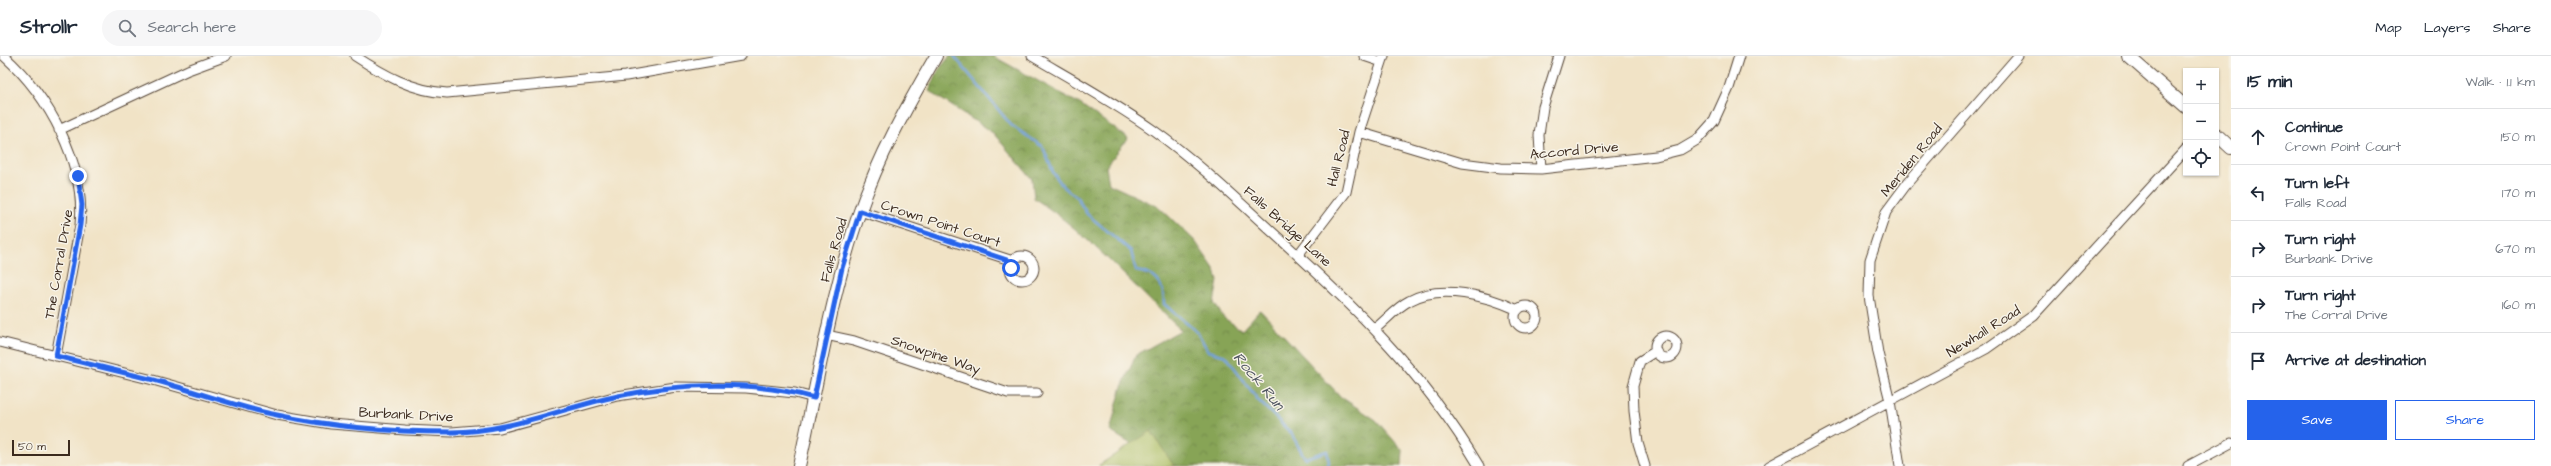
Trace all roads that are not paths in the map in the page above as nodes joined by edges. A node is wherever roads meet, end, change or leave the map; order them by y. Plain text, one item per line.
1 (4, 56) edge
2 (226, 56) edge
3 (355, 56) edge
4 (741, 56) edge
5 (936, 56) edge
6 (1032, 56) edge
7 (1364, 56) edge
8 (1559, 56) edge
9 (1739, 56) edge
10 (2018, 56) edge
11 (2128, 56) edge
12 (1383, 59) edge
13 (2183, 104) edge
14 (59, 130) junction
15 (1359, 132) junction
16 (2219, 137) edge
17 (2231, 148) edge
18 (2183, 152) edge
19 (1541, 169) junction
20 (860, 211) junction
21 (1298, 255) junction
22 (1013, 262) dead end
23 (1518, 310) dead end
24 (1376, 328) junction
25 (826, 335) junction
26 (0, 342) edge
27 (1656, 351) dead end
28 (56, 356) junction
29 (1037, 393) dead end
30 (814, 398) junction
31 (1890, 401) junction
32 (2231, 443) edge
33 (799, 466) edge
34 (1479, 466) edge
35 (1645, 466) edge
36 (1769, 466) edge
37 (1900, 466) edge
38 (2188, 466) edge

1 - 14 street, The Corral Drive
2 - 14 street
3 - 4 street
5 - 20 main road, Falls Road
6 - 21 street, Falls Bridge Lane
7 - 12 street
8 - 19 street
9 - 19 street, Accord Drive
10 - 31 street, Meriden Road
11 - 13 main road
12 - 15 street, Hall Road
14 - 28 street, The Corral Drive
15 - 19 street, Accord Drive
15 - 21 street, Hall Road
16 - 17 main road
18 - 31 street, Newhall Road
20 - 22 street, Crown Point Court
20 - 25 main road, Falls Road
21 - 24 street, Falls Bridge Lane
23 - 24 street
24 - 34 street, Falls Bridge Lane
25 - 29 street, Snowpine Way
25 - 30 main road, Falls Road
26 - 28 street, Burbank Drive
27 - 35 street
28 - 30 street, Burbank Drive
30 - 33 main road, Falls Road
31 - 36 street, Newhall Road
31 - 37 street, Meriden Road
32 - 38 street

